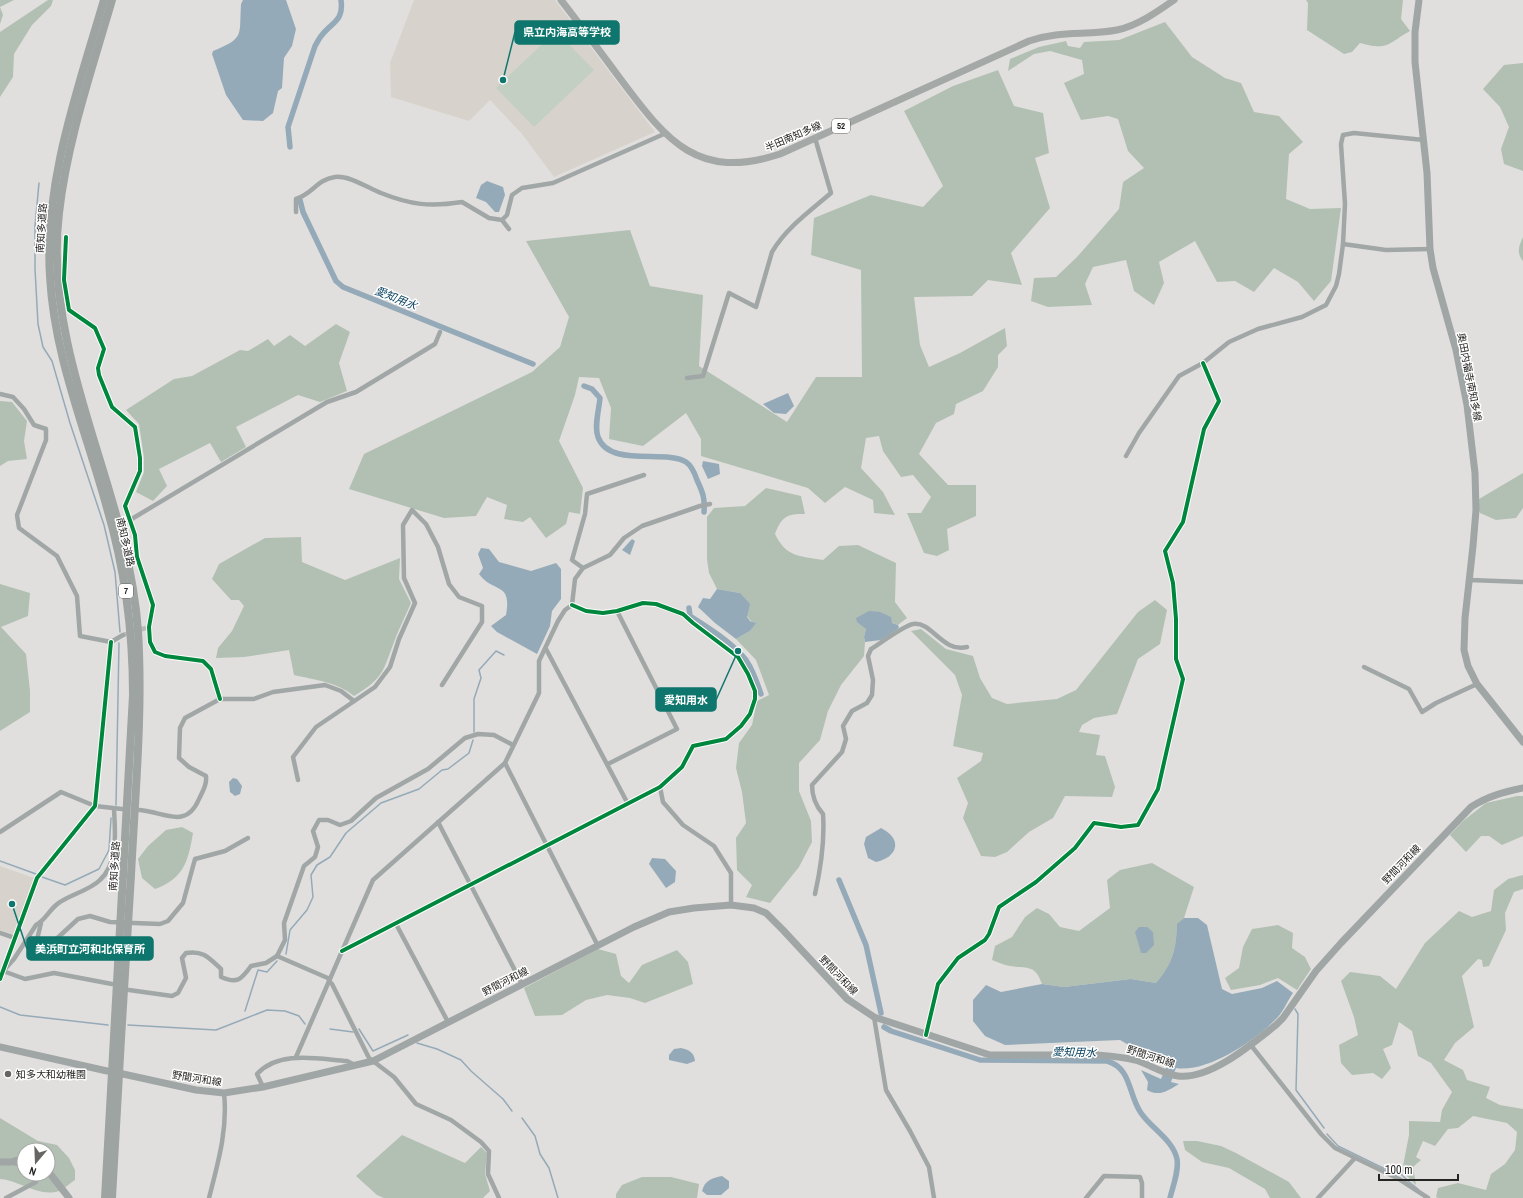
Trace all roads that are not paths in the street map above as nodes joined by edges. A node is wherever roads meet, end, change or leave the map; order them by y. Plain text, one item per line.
1 (104, 0) edge
2 (112, 0) edge
3 (561, 0) edge
4 (1174, 0) edge
5 (1419, 0) edge
6 (664, 134) junction
7 (815, 138) junction
8 (1424, 140) junction
9 (296, 212) dead end
10 (502, 220) junction
11 (509, 228) dead end
12 (66, 237) dead end
13 (1344, 244) junction
14 (1430, 249) junction
15 (440, 332) dead end
16 (1203, 363) junction
17 (687, 378) dead end
18 (0, 394) edge
19 (1126, 456) dead end
20 (644, 476) dead end
21 (710, 504) dead end
22 (130, 520) junction
23 (583, 568) junction
24 (1470, 580) junction
25 (1523, 582) edge
26 (572, 605) junction
27 (617, 611) junction
28 (123, 635) tunnel mouth
29 (111, 642) junction
30 (967, 647) dead end
31 (546, 649) junction
32 (1364, 667) dead end
33 (1477, 684) junction
34 (442, 685) dead end
35 (220, 699) junction
36 (354, 701) junction
37 (1523, 742) edge
38 (513, 745) junction
39 (505, 763) junction
40 (608, 764) junction
41 (298, 780) dead end
42 (660, 787) junction
43 (1523, 788) edge
44 (628, 804) junction
45 (95, 806) junction
46 (114, 809) junction
47 (122, 809) dead end
48 (140, 810) dead end
49 (438, 822) junction
50 (0, 832) edge
51 (248, 838) dead end
52 (547, 844) junction
53 (472, 885) junction
54 (815, 894) dead end
55 (731, 905) junction
56 (41, 923) junction
57 (396, 924) junction
58 (0, 933) edge
59 (15, 938) junction
60 (597, 944) junction
61 (342, 951) junction
62 (277, 956) junction
63 (3, 971) junction
64 (0, 979) edge
65 (330, 980) junction
66 (112, 984) dead end
67 (522, 984) junction
68 (129, 990) dead end
69 (874, 1017) junction
70 (448, 1022) junction
71 (926, 1035) junction
72 (1250, 1044) junction
73 (0, 1047) edge
74 (296, 1057) junction
75 (373, 1061) junction
76 (355, 1066) junction
77 (107, 1071) dead end
78 (123, 1074) dead end
79 (263, 1087) junction
80 (224, 1093) junction
81 (1355, 1158) junction
82 (16, 1160) edge
83 (0, 1162) edge
84 (11, 1162) junction
85 (16, 1163) edge
86 (56, 1181) edge
87 (36, 1182) edge
88 (6, 1198) edge
89 (70, 1198) edge
90 (105, 1198) edge
91 (112, 1198) edge
92 (209, 1198) edge
93 (498, 1198) edge
94 (934, 1198) edge
95 (1086, 1198) edge
96 (1142, 1198) edge
97 (1318, 1198) edge
98 (1428, 1198) edge

1 - 90 highway, 南知多道路 / 7
2 - 91 highway, 南知多道路 / 7
3 - 6 main road, 半田南知多線 / 52
4 - 7 main road, 半田南知多線 / 52
5 - 8 main road, 奥田内福寺南知多線
6 - 7 main road, 半田南知多線 / 52
6 - 10 street
7 - 17 street
8 - 13 street
8 - 14 main road, 奥田内福寺南知多線
9 - 10 street
10 - 11 street
12 - 22 street
13 - 14 street
13 - 16 street
14 - 24 main road, 奥田内福寺南知多線
15 - 22 street
16 - 19 street
16 - 71 street
18 - 29 street
20 - 23 street
21 - 23 street
22 - 35 street
23 - 26 street
24 - 25 street
24 - 33 main road, 奥田内福寺南知多線
26 - 27 street
26 - 31 street
27 - 40 street
27 - 42 street
28 - 29 street
29 - 45 street
30 - 54 street
31 - 38 street
31 - 40 street
32 - 33 street
33 - 37 main road, 奥田内福寺南知多線
34 - 36 street
35 - 36 street
35 - 48 street
36 - 41 street
38 - 39 street
38 - 62 street
39 - 49 street
39 - 52 street
40 - 44 street
42 - 44 street
42 - 55 street
43 - 72 main road, 野間河和線
44 - 52 street
45 - 46 street
45 - 50 street
45 - 59 street
46 - 47 street
46 - 56 street
49 - 53 street
49 - 61 street
51 - 56 street
52 - 53 street
52 - 60 street
53 - 57 street
53 - 67 street
55 - 60 main road, 野間河和線
55 - 69 main road, 野間河和線
56 - 63 street
57 - 61 street
57 - 70 street
58 - 59 street
59 - 63 street
60 - 67 main road, 野間河和線
61 - 65 street
62 - 65 street
62 - 68 street
63 - 64 street
63 - 66 street
65 - 74 street
65 - 75 street
67 - 70 main road, 野間河和線
69 - 71 main road, 野間河和線
69 - 94 street
70 - 75 main road, 野間河和線
71 - 72 main road, 野間河和線
72 - 81 street
73 - 77 main road
74 - 76 street
74 - 79 street
75 - 76 main road, 野間河和線
75 - 93 street
76 - 79 main road, 野間河和線
78 - 80 main road, 野間河和線
79 - 80 main road, 野間河和線
80 - 92 street
81 - 97 street
81 - 98 street
82 - 84 main road
83 - 84 main road
84 - 85 street
86 - 89 main road
87 - 88 street
95 - 96 street

